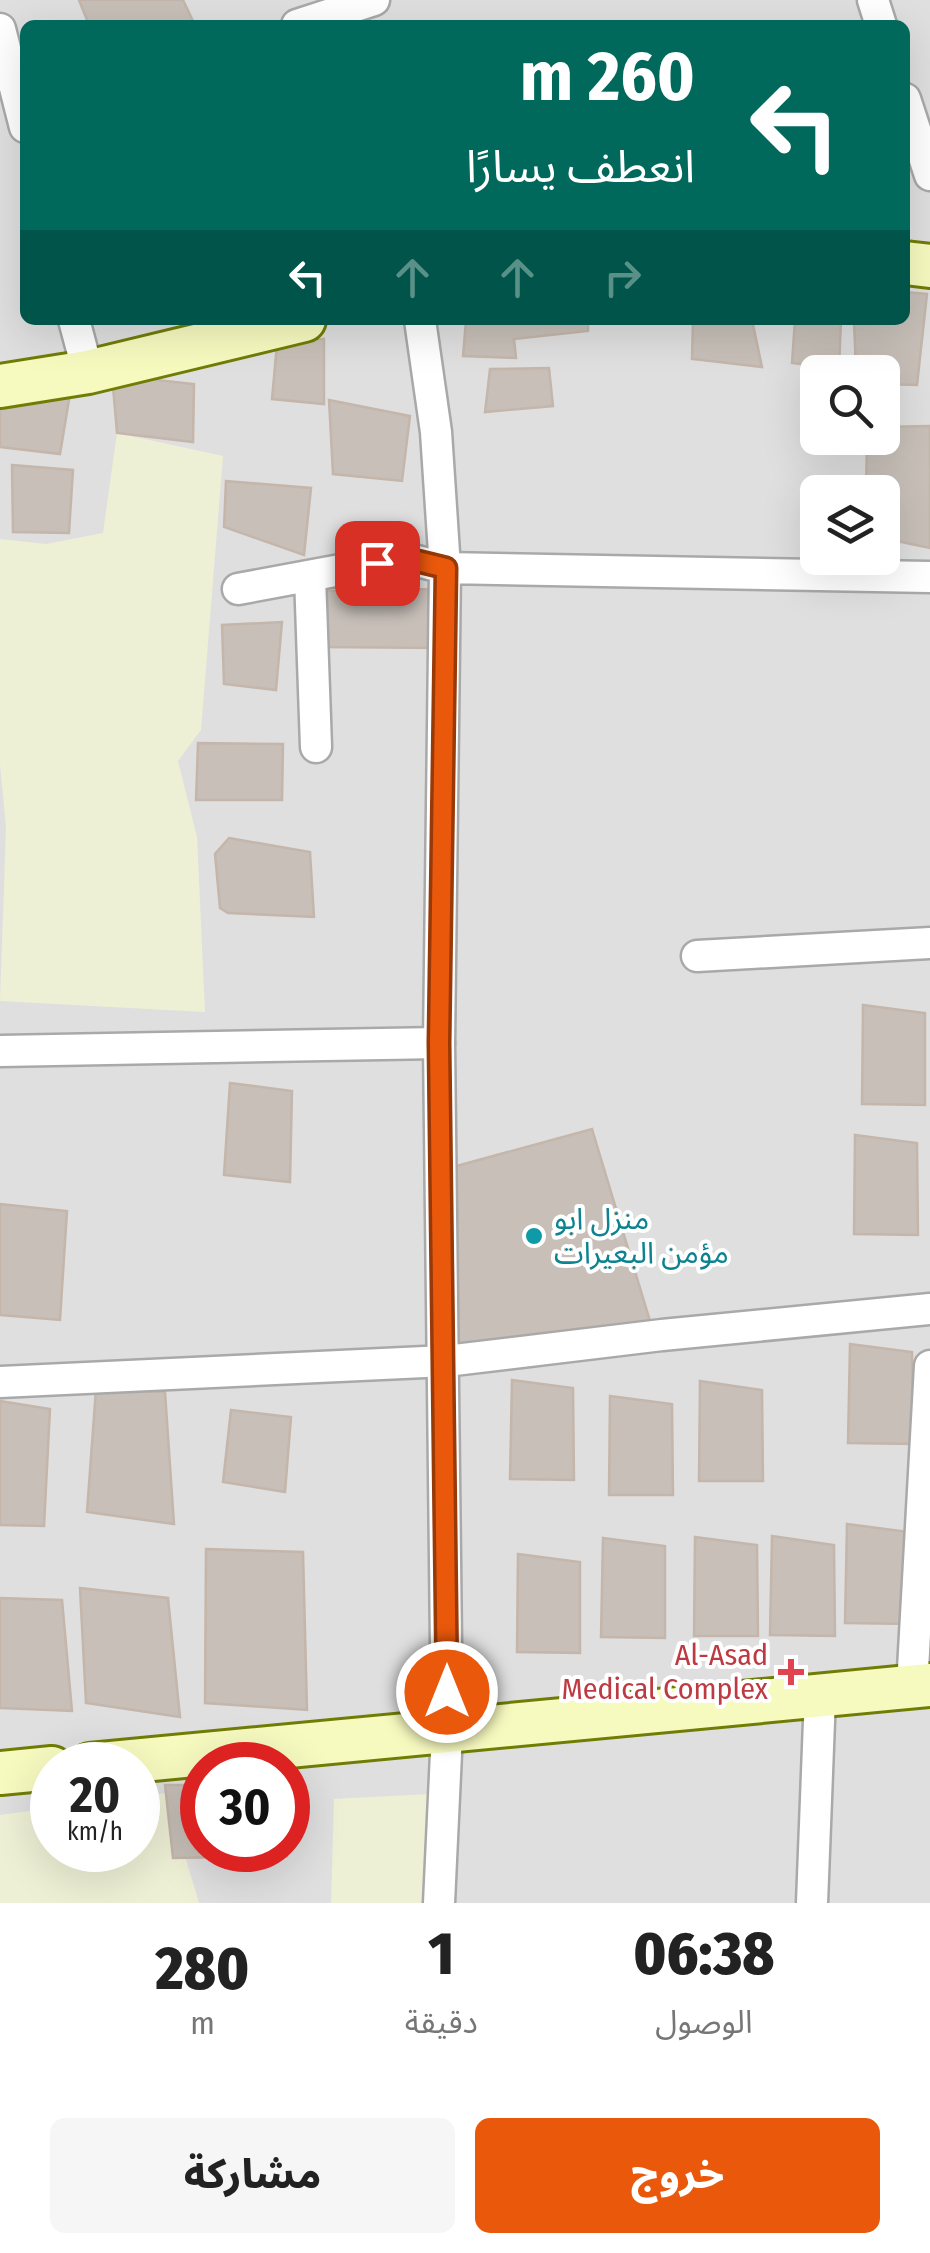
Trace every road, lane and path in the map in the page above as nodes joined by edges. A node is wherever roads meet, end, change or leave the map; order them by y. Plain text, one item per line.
1 (374, 0) edge
2 (334, 13) edge
3 (0, 29) edge
4 (20, 107) edge
5 (910, 113) edge
6 (930, 175) edge
7 (75, 325) edge
8 (283, 325) edge
9 (421, 325) edge
10 (88, 372) junction
11 (0, 386) edge
12 (446, 568) junction
13 (310, 576) junction
14 (930, 577) edge
15 (238, 589) dead end
16 (316, 748) dead end
17 (930, 943) edge
18 (697, 956) dead end
19 (439, 1043) junction
20 (0, 1051) edge
21 (930, 1310) edge
22 (446, 1362) junction
23 (930, 1366) edge
24 (0, 1382) edge
25 (921, 1686) edge
26 (820, 1695) junction
27 (448, 1732) junction
28 (160, 1759) edge
29 (30, 1770) edge
30 (0, 1773) edge
31 (439, 1903) edge
32 (812, 1903) edge

1 - 2 street
3 - 4 street
5 - 6 street
7 - 10 street
8 - 10 street
9 - 12 street
10 - 11 street
12 - 13 street
12 - 14 street
12 - 19 street
13 - 15 street
13 - 16 street
17 - 18 street
19 - 20 street
19 - 22 street
21 - 22 street
22 - 24 street
22 - 27 street
23 - 25 street
25 - 26 street
26 - 27 street
26 - 32 street
27 - 28 street
27 - 31 street
29 - 30 street

